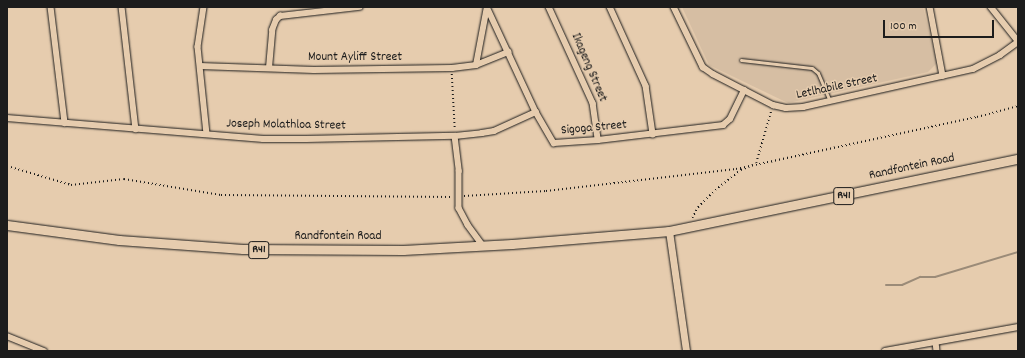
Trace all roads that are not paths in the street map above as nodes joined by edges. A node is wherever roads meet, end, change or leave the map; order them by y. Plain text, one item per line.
1 (51, 7) edge
2 (122, 7) edge
3 (204, 7) edge
4 (359, 7) edge
5 (487, 7) edge
6 (549, 7) edge
7 (610, 7) edge
8 (674, 7) edge
9 (930, 7) edge
10 (991, 7) edge
11 (1018, 42) edge
12 (508, 52) junction
13 (741, 60) dead end
14 (476, 65) junction
15 (200, 66) junction
16 (269, 68) junction
17 (943, 76) junction
18 (744, 90) junction
19 (830, 101) junction
20 (536, 112) junction
21 (7, 118) edge
22 (65, 123) junction
23 (136, 129) junction
24 (207, 134) junction
25 (653, 134) junction
26 (455, 136) junction
27 (598, 140) junction
28 (1018, 159) edge
29 (7, 225) edge
30 (669, 231) junction
31 (483, 246) junction
32 (1018, 327) edge
33 (7, 336) edge
34 (936, 342) junction
35 (44, 351) edge
36 (686, 351) edge
37 (885, 351) edge
38 (937, 351) edge

1 - 22 street
2 - 23 street
3 - 15 street
4 - 16 street
5 - 12 street, Sigoga Street
5 - 14 street
6 - 27 street, Ikageng Street
7 - 25 street
8 - 18 street, Letlhabile Street
9 - 17 street
10 - 11 street
11 - 17 street, Letlhabile Street
12 - 14 street, Mount Ayliff Street
12 - 20 street, Sigoga Street
13 - 19 lane
14 - 16 street, Mount Ayliff Street
15 - 16 street, Mount Ayliff Street
15 - 24 street
17 - 19 street, Letlhabile Street
18 - 19 street, Letlhabile Street
18 - 25 street, Sigoga Street
20 - 26 street, Joseph Molathloa Street
20 - 27 street, Sigoga Street
21 - 22 street, Joseph Molathloa Street
22 - 23 street, Joseph Molathloa Street
23 - 24 street, Joseph Molathloa Street
24 - 26 street, Joseph Molathloa Street
25 - 27 street, Sigoga Street
26 - 31 street
28 - 30 main road, Randfontein Road / R41
29 - 31 main road, Randfontein Road / R41
30 - 31 main road, Randfontein Road / R41
30 - 36 street
32 - 34 street
33 - 35 street
34 - 37 street
34 - 38 street

